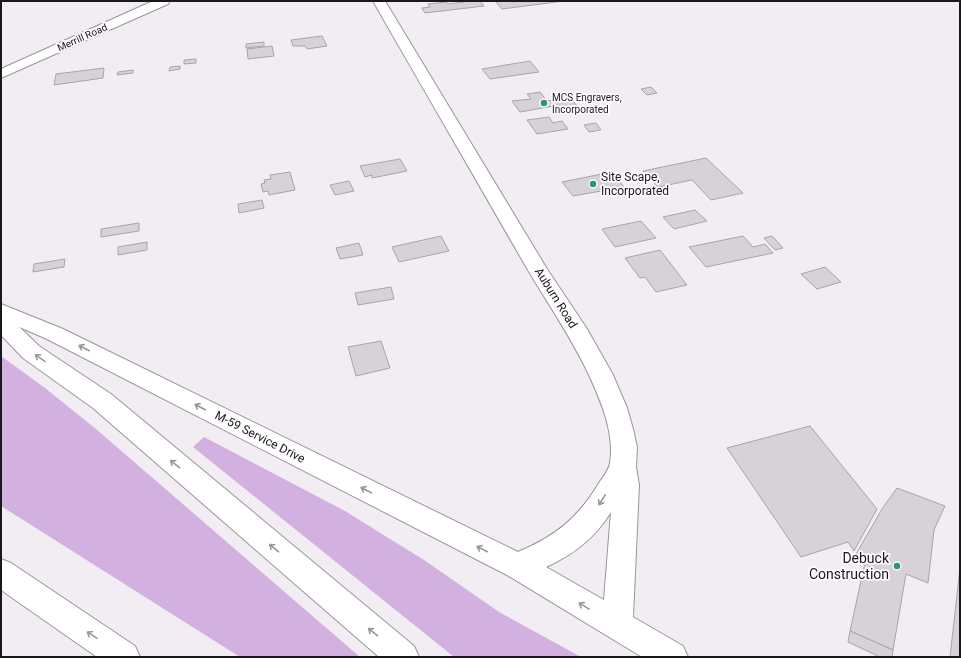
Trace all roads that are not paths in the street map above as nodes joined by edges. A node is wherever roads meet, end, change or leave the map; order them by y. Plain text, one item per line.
1 (164, 1) edge
2 (379, 1) edge
3 (1, 74) edge
4 (1, 311) edge
5 (1, 322) edge
6 (623, 467) junction
7 (517, 566) junction
8 (1, 573) edge
9 (617, 626) junction
10 (124, 657) edge
11 (403, 657) edge
12 (672, 657) edge

1 - 3 main road, Merrill Road
2 - 6 main road, Auburn Road
7 -> 4 main road, M-59 Service Drive
11 -> 5 main road
6 -> 7 main road
6 - 9 main road, Auburn Road
9 -> 7 main road
10 -> 8 main road
9 - 12 main road

